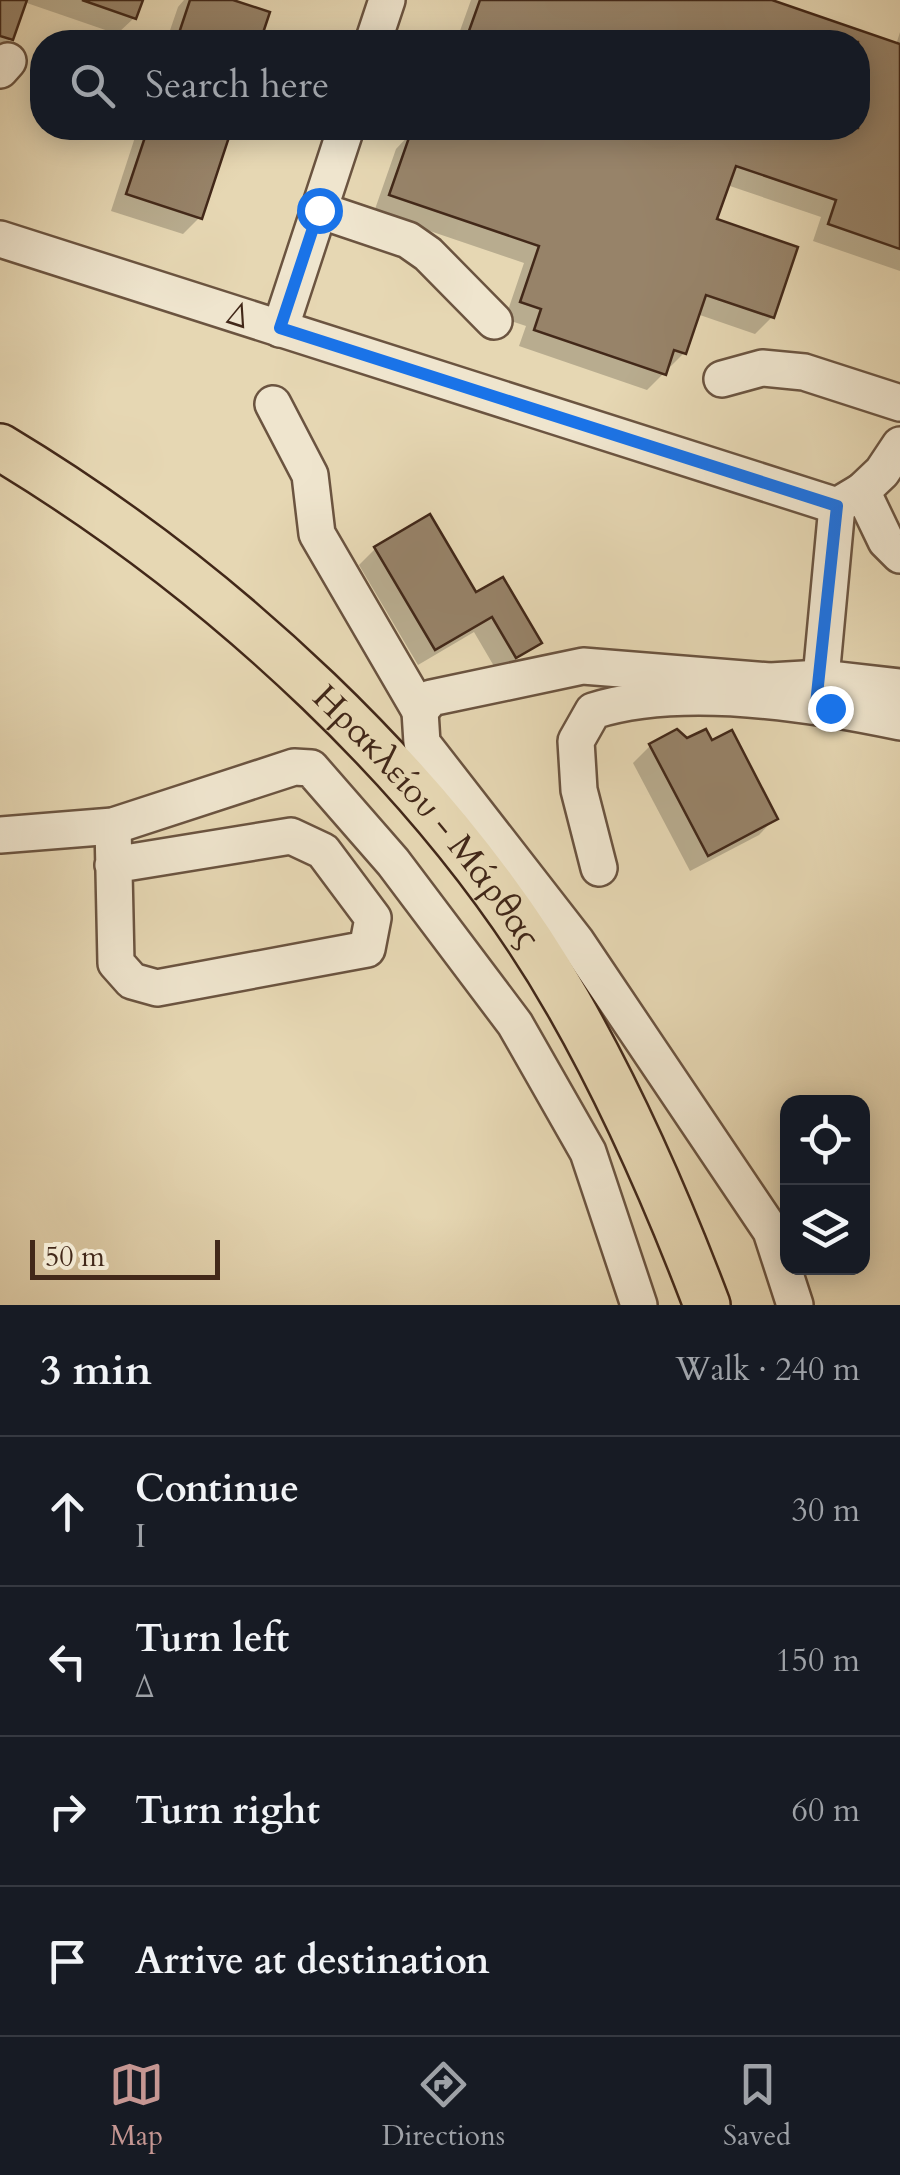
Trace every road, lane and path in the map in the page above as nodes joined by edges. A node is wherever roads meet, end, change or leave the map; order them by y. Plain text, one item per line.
1 (387, 0) edge
2 (378, 30) edge
3 (342, 140) edge
4 (319, 210) junction
5 (0, 239) edge
6 (494, 321) dead end
7 (280, 328) junction
8 (722, 379) dead end
9 (900, 403) edge
10 (274, 404) dead end
11 (900, 445) edge
12 (0, 447) edge
13 (849, 498) junction
14 (900, 555) edge
15 (900, 687) edge
16 (819, 691) junction
17 (420, 710) junction
18 (900, 722) edge
19 (340, 800) junction
20 (113, 826) junction
21 (0, 835) edge
22 (309, 844) junction
23 (112, 866) junction
24 (600, 868) dead end
25 (639, 1305) edge
26 (707, 1305) edge
27 (795, 1305) edge

1 - 2 street
3 - 4 street
4 - 6 street
4 - 7 street
5 - 7 street, Δ
7 - 13 street, Δ
8 - 9 street
10 - 17 street
11 - 13 street
12 - 26 main road, Ηρακλείου - Μάρθας
13 - 14 street
13 - 16 street
15 - 16 street
16 - 17 street
16 - 18 street
16 - 24 street
17 - 27 street
19 - 20 street
19 - 22 street
19 - 25 street
20 - 21 street
20 - 23 street
22 - 23 street
22 - 23 street

